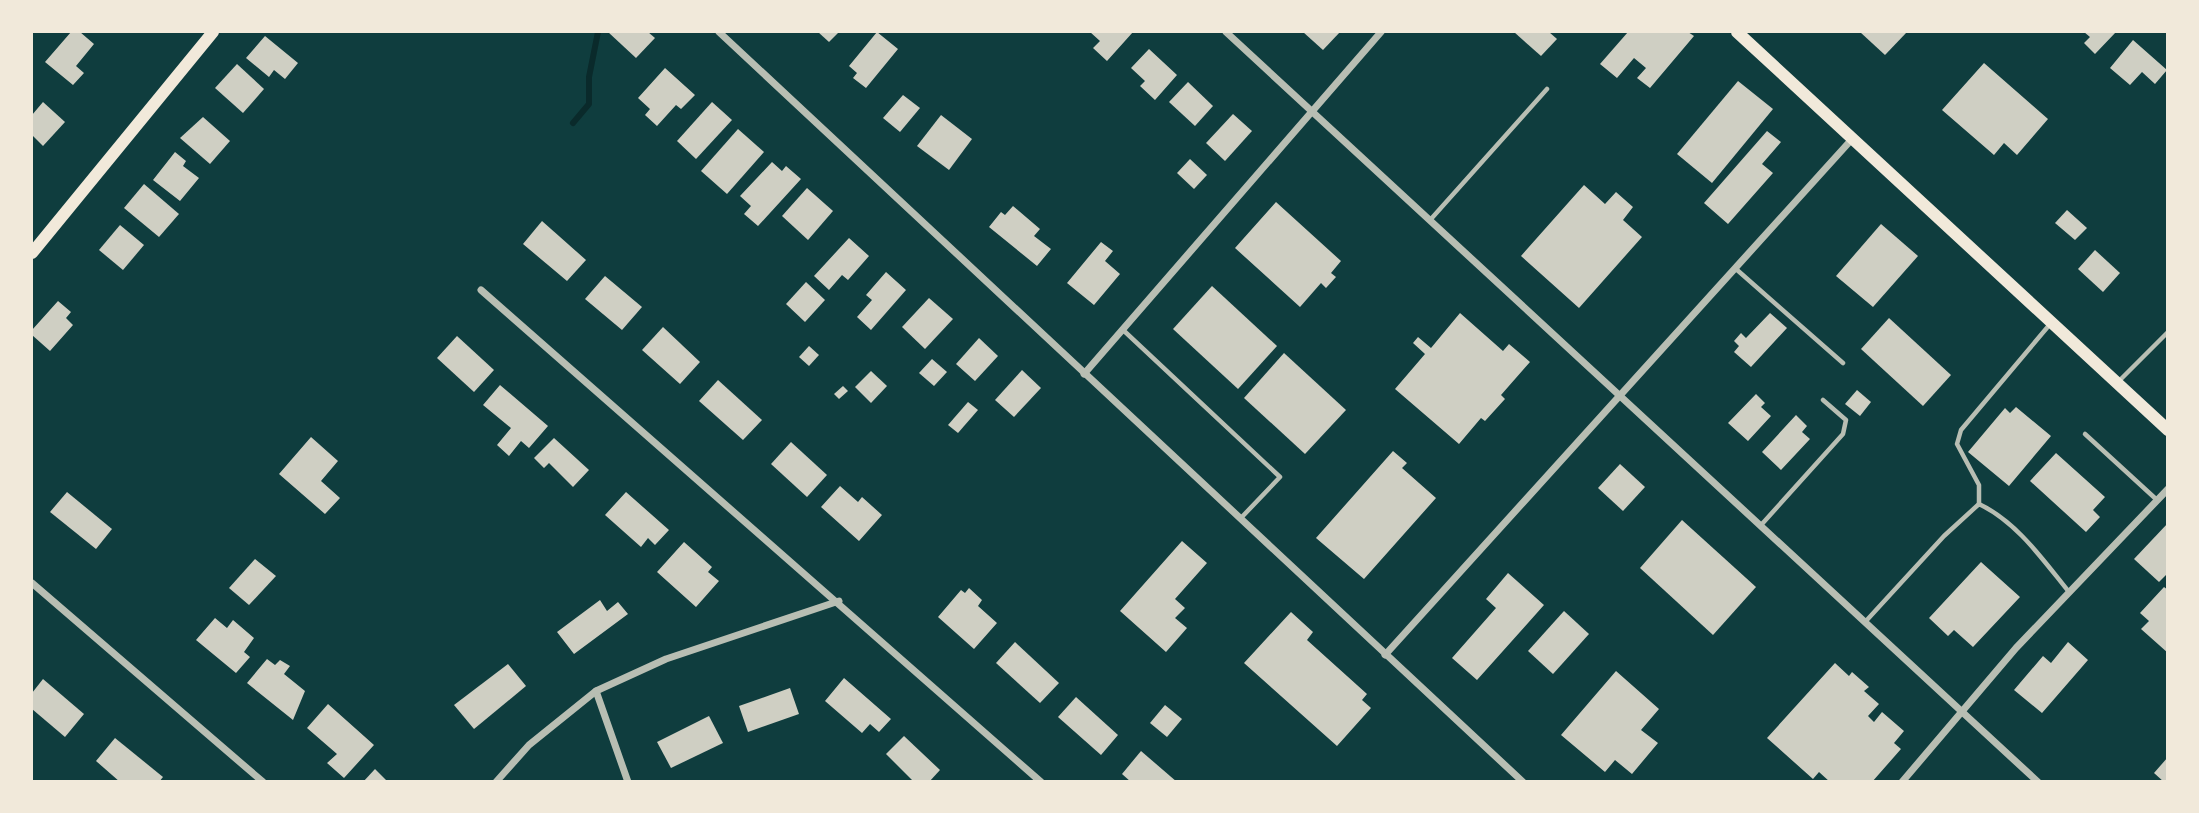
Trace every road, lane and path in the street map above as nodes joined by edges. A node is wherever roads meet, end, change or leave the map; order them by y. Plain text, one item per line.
1 (213, 32) edge
2 (719, 32) edge
3 (1226, 32) edge
4 (1381, 32) edge
5 (1737, 32) edge
6 (1547, 89) dead end
7 (1311, 110) junction
8 (1853, 138) junction
9 (1431, 219) junction
10 (32, 253) edge
11 (1736, 269) junction
12 (481, 290) dead end
13 (2052, 323) junction
14 (1122, 329) junction
15 (2168, 332) edge
16 (1843, 363) dead end
17 (1084, 374) junction
18 (2117, 383) junction
19 (1623, 395) junction
20 (1823, 400) dead end
21 (2168, 430) edge
22 (2085, 434) dead end
23 (2168, 489) edge
24 (2157, 500) junction
25 (1979, 504) junction
26 (1240, 520) junction
27 (1762, 524) junction
28 (32, 583) edge
29 (2069, 592) junction
30 (839, 601) junction
31 (1867, 621) junction
32 (1385, 655) junction
33 (596, 691) junction
34 (1963, 711) junction
35 (263, 782) edge
36 (496, 782) edge
37 (628, 782) edge
38 (1041, 782) edge
39 (1523, 782) edge
40 (1902, 782) edge
41 (2038, 782) edge

1 - 10 main road
2 - 17 street
3 - 7 street
4 - 7 street
5 - 8 main road
6 - 9 lane
7 - 9 street
7 - 14 street
8 - 11 street
8 - 13 main road
9 - 19 street
11 - 16 lane
11 - 19 street
12 - 30 street
13 - 18 main road
13 - 25 lane
14 - 17 street
14 - 26 lane
15 - 18 lane
17 - 26 street
18 - 21 main road
19 - 27 street
19 - 32 street
20 - 27 lane
22 - 24 lane
23 - 24 street
24 - 29 street
25 - 29 lane
25 - 31 lane
26 - 32 street
27 - 31 street
28 - 35 street
29 - 34 street
30 - 33 street
30 - 38 street
31 - 34 street
32 - 39 street
33 - 36 street
33 - 37 street
34 - 40 street
34 - 41 street

